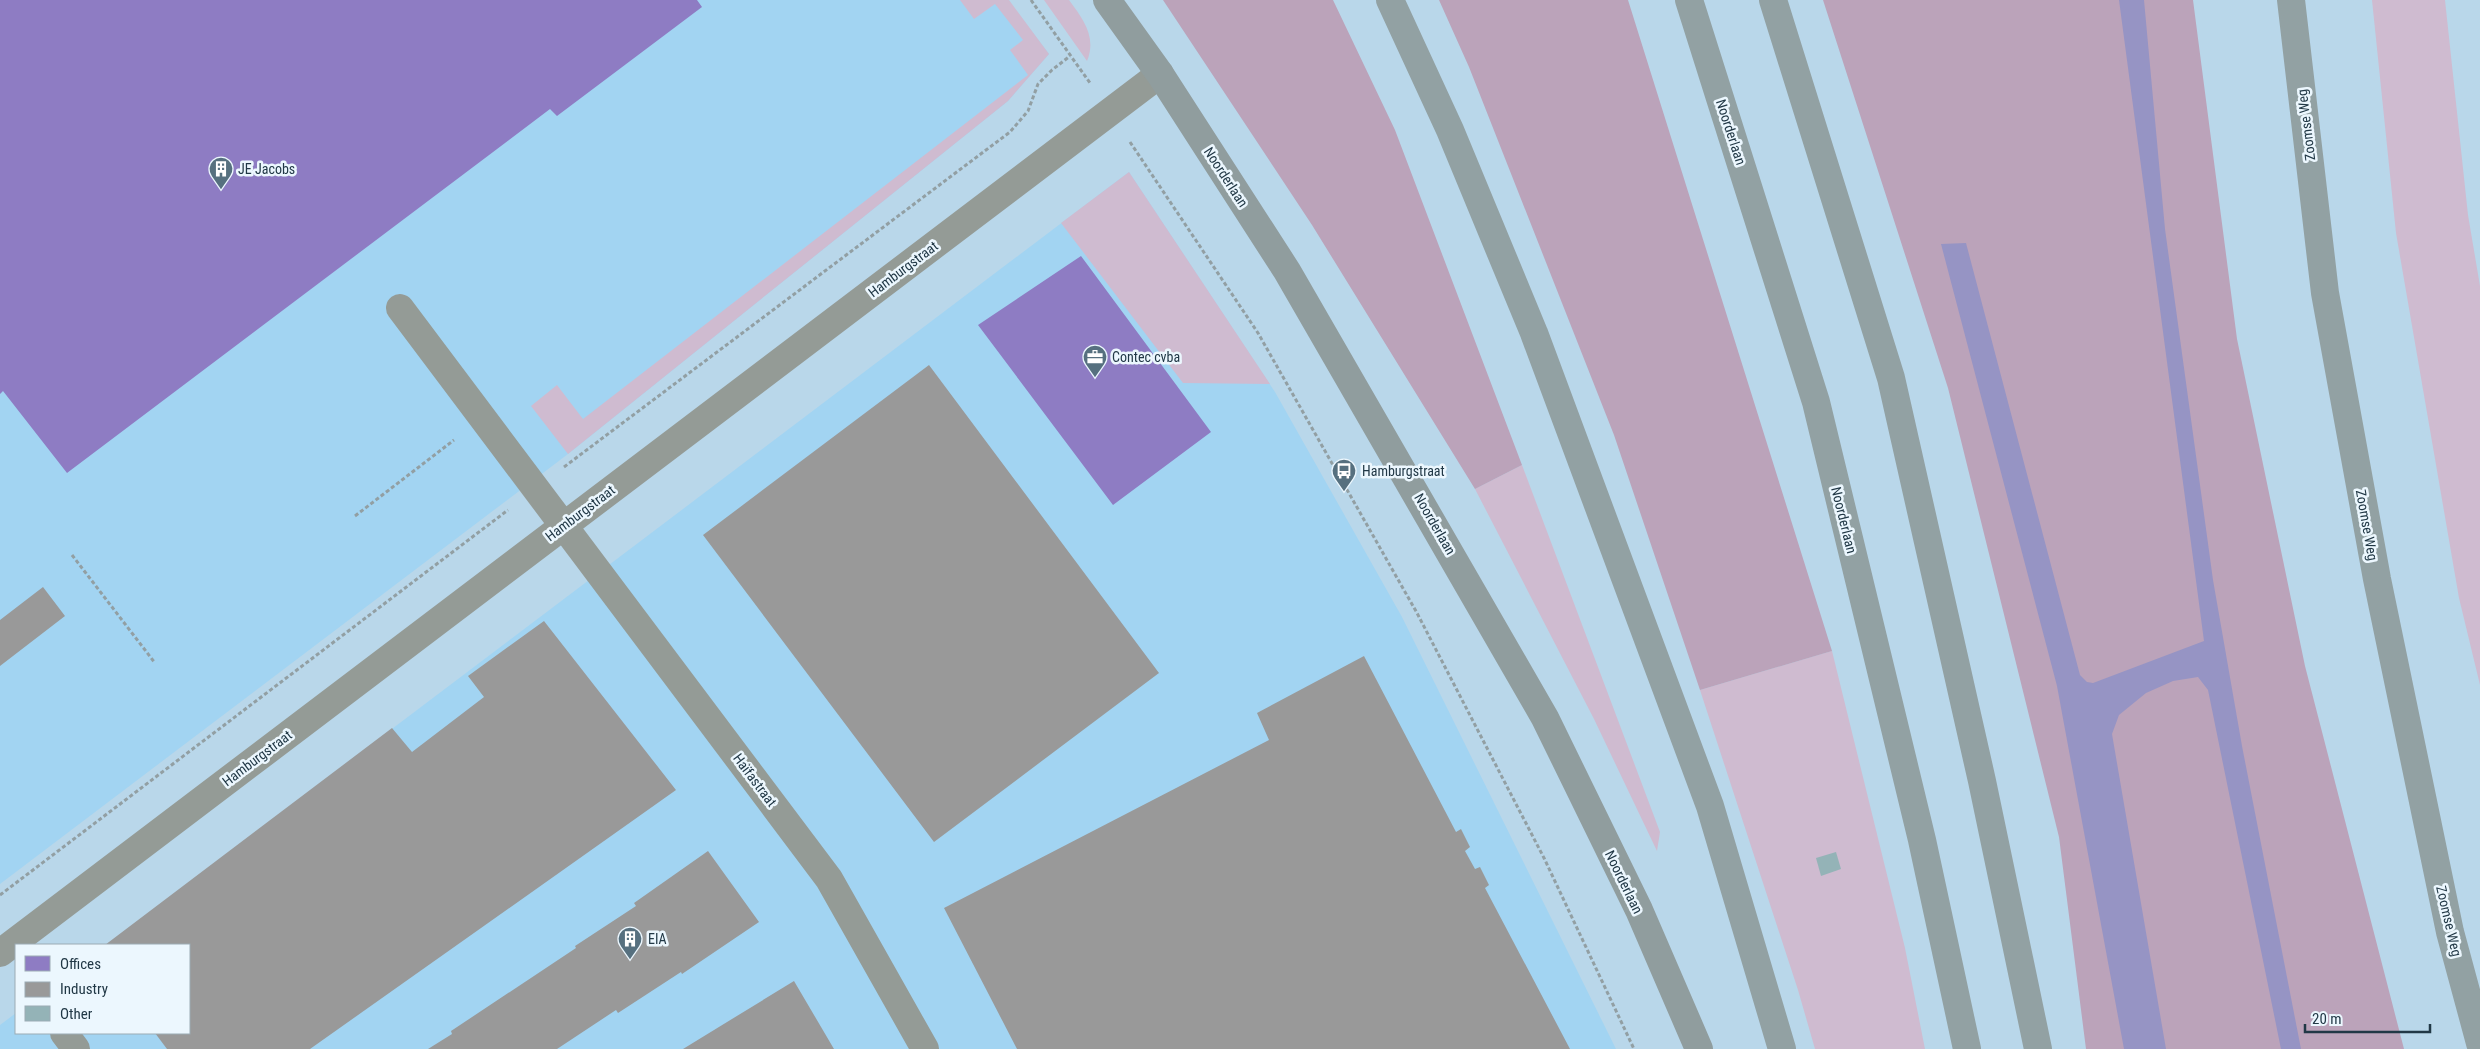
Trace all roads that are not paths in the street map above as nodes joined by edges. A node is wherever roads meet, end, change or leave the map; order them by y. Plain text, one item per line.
1 (1107, 0) edge
2 (1390, 0) edge
3 (1689, 0) edge
4 (1773, 0) edge
5 (2291, 0) edge
6 (1160, 74) junction
7 (400, 308) dead end
8 (564, 525) junction
9 (21, 944) edge
10 (65, 1034) edge
11 (2480, 1043) edge
12 (76, 1049) edge
13 (924, 1049) edge
14 (1699, 1049) edge
15 (1782, 1049) edge
16 (1967, 1049) edge
17 (2038, 1049) edge

1 - 6 main road, Noorderlaan
2 - 15 highway
3 - 16 highway, Noorderlaan
4 - 17 highway
5 - 11 highway, Zoomse Weg
6 - 8 street, Hamburgstraat
6 - 14 main road, Noorderlaan
7 - 8 street, Haïfastraat
8 - 9 street, Hamburgstraat
8 - 13 street, Haïfastraat
10 - 12 street

